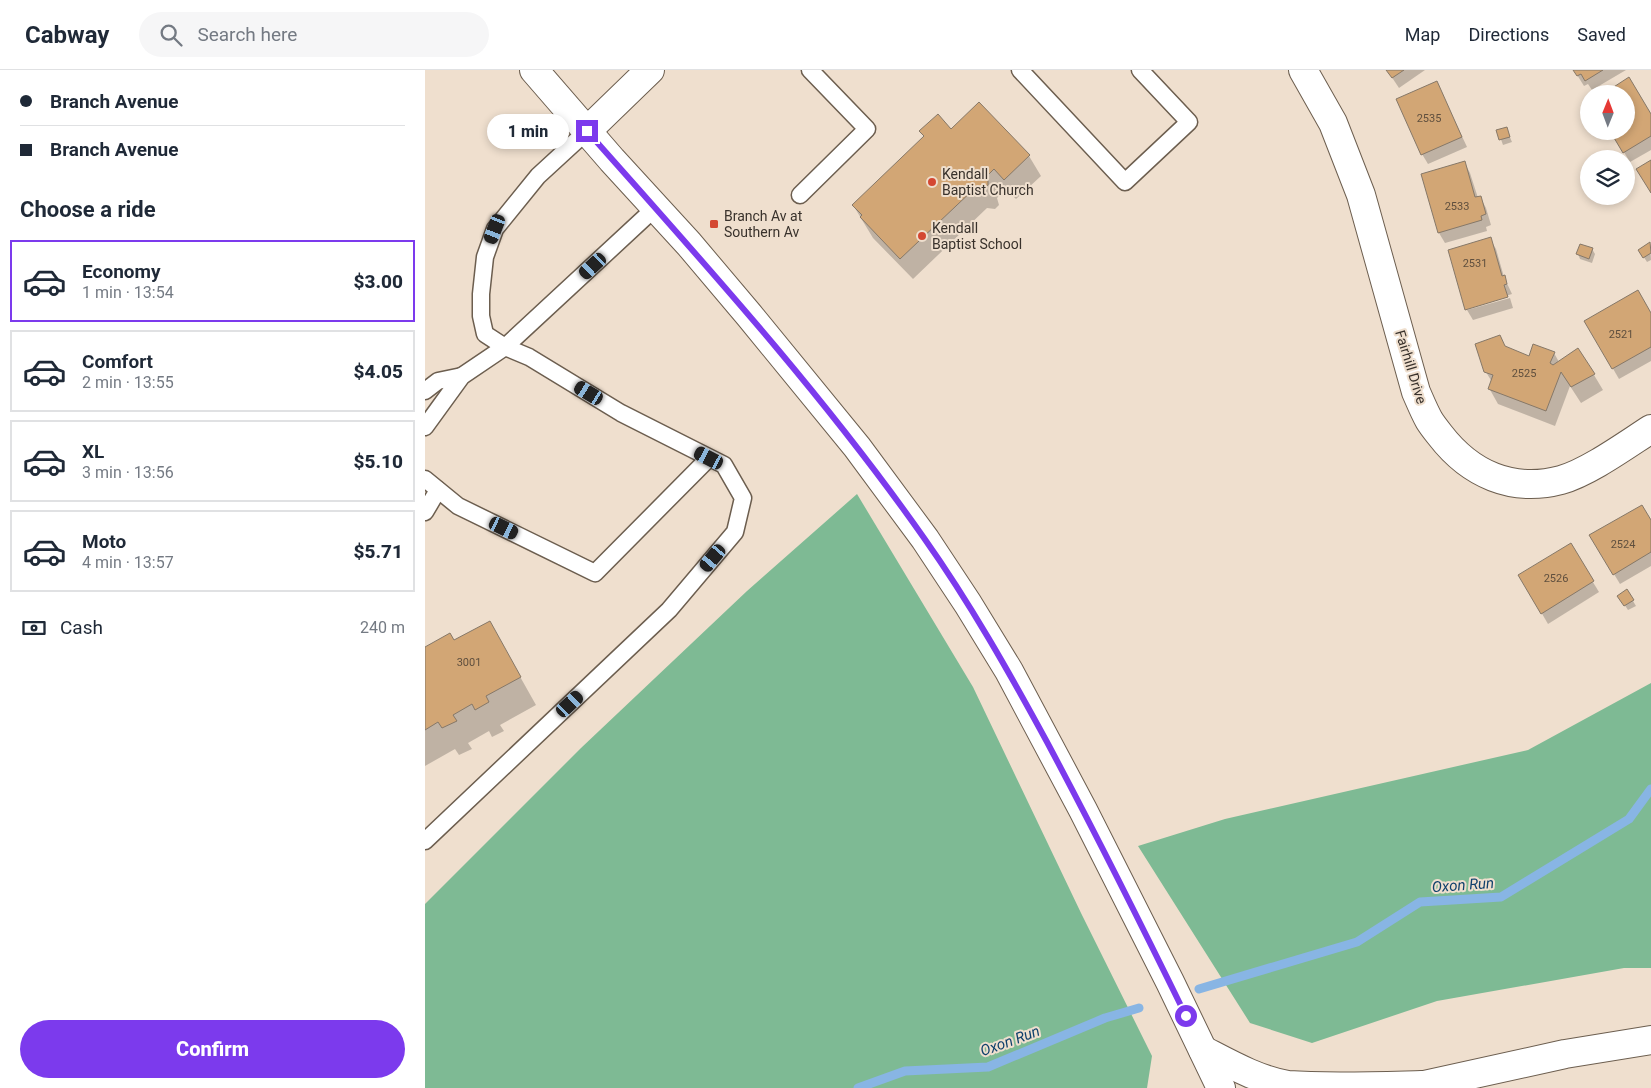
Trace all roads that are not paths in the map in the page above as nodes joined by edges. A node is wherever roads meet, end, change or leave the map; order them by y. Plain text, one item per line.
1 (534, 70) edge
2 (650, 70) edge
3 (810, 70) edge
4 (1019, 70) edge
5 (1139, 70) edge
6 (1303, 70) edge
7 (587, 131) junction
8 (800, 194) dead end
9 (655, 208) junction
10 (505, 347) junction
11 (462, 376) junction
12 (425, 390) edge
13 (425, 427) edge
14 (1651, 429) edge
15 (709, 458) junction
16 (425, 479) edge
17 (438, 490) junction
18 (425, 512) edge
19 (425, 841) edge
20 (1651, 1040) edge
21 (1203, 1050) junction
22 (1417, 1087) edge
23 (1221, 1088) edge

1 - 7 main road
2 - 7 main road
3 - 8 lane
4 - 5 lane
6 - 14 main road, Fairhill Drive
7 - 9 main road
7 - 10 lane
9 - 10 lane
9 - 21 main road
10 - 11 lane
10 - 15 lane
11 - 12 lane
11 - 13 lane
15 - 17 lane
15 - 19 lane
16 - 17 lane
17 - 18 lane
20 - 22 main road
21 - 22 main road
21 - 23 main road

